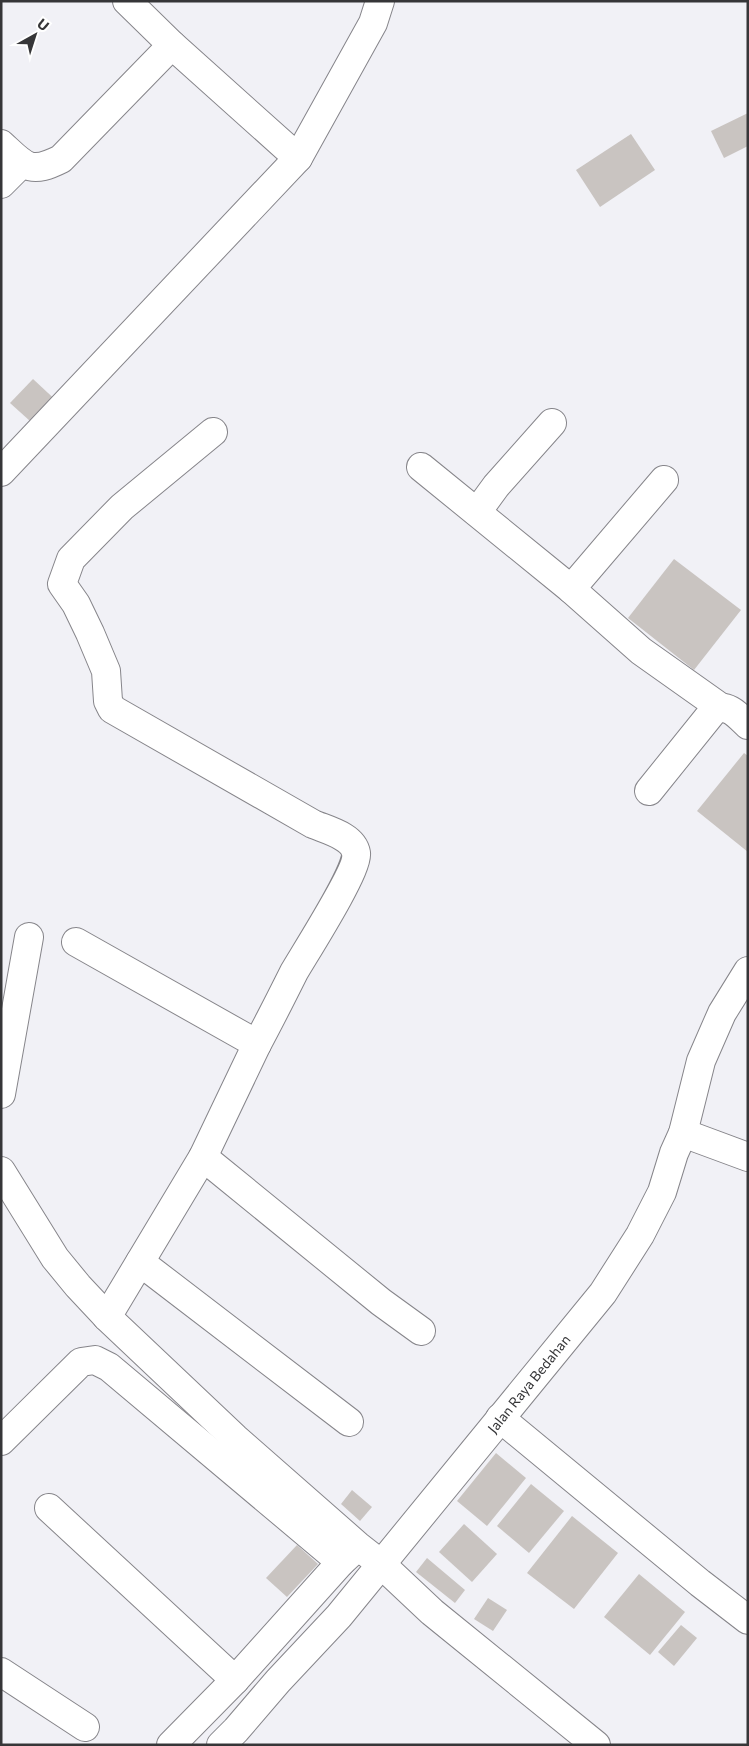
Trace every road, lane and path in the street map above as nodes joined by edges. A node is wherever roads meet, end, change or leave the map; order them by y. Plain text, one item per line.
1 (127, 1) edge
2 (380, 1) edge
3 (172, 45) junction
4 (1, 144) edge
5 (298, 158) junction
6 (22, 163) junction
7 (1, 184) edge
8 (552, 423) dead end
9 (213, 432) dead end
10 (421, 467) dead end
11 (1, 472) edge
12 (664, 480) dead end
13 (476, 512) junction
14 (571, 589) junction
15 (720, 707) junction
16 (748, 726) edge
17 (649, 791) dead end
18 (29, 937) dead end
19 (76, 942) dead end
20 (748, 971) edge
21 (258, 1044) junction
22 (1, 1094) edge
23 (683, 1133) junction
24 (203, 1157) junction
25 (748, 1157) edge
26 (3, 1177) edge
27 (140, 1262) junction
28 (107, 1317) junction
29 (421, 1331) dead end
30 (500, 1418) junction
31 (349, 1422) dead end
32 (1, 1441) edge
33 (49, 1508) dead end
34 (350, 1554) junction
35 (381, 1564) junction
36 (748, 1620) edge
37 (1, 1672) edge
38 (235, 1680) junction
39 (85, 1727) dead end
40 (171, 1745) edge
41 (221, 1745) edge
42 (596, 1745) edge

1 - 3 street
2 - 5 street
3 - 5 street
3 - 6 street
4 - 6 street
5 - 11 street
6 - 7 street
8 - 13 street
9 - 21 street
10 - 13 street
12 - 14 street
13 - 14 street
14 - 15 street
15 - 16 street
15 - 17 street
18 - 22 street
19 - 21 street
20 - 23 street, Jalan Raya Bedahan
21 - 24 street
23 - 25 street
23 - 30 street, Jalan Raya Bedahan
24 - 27 street
24 - 29 street
26 - 28 street
27 - 28 street
27 - 31 street
28 - 34 street
30 - 35 street, Jalan Raya Bedahan
30 - 36 street
32 - 34 street
33 - 38 street
34 - 35 street
34 - 38 street
35 - 41 street, Jalan Raya Bedahan
35 - 42 street
37 - 39 street
38 - 40 street

